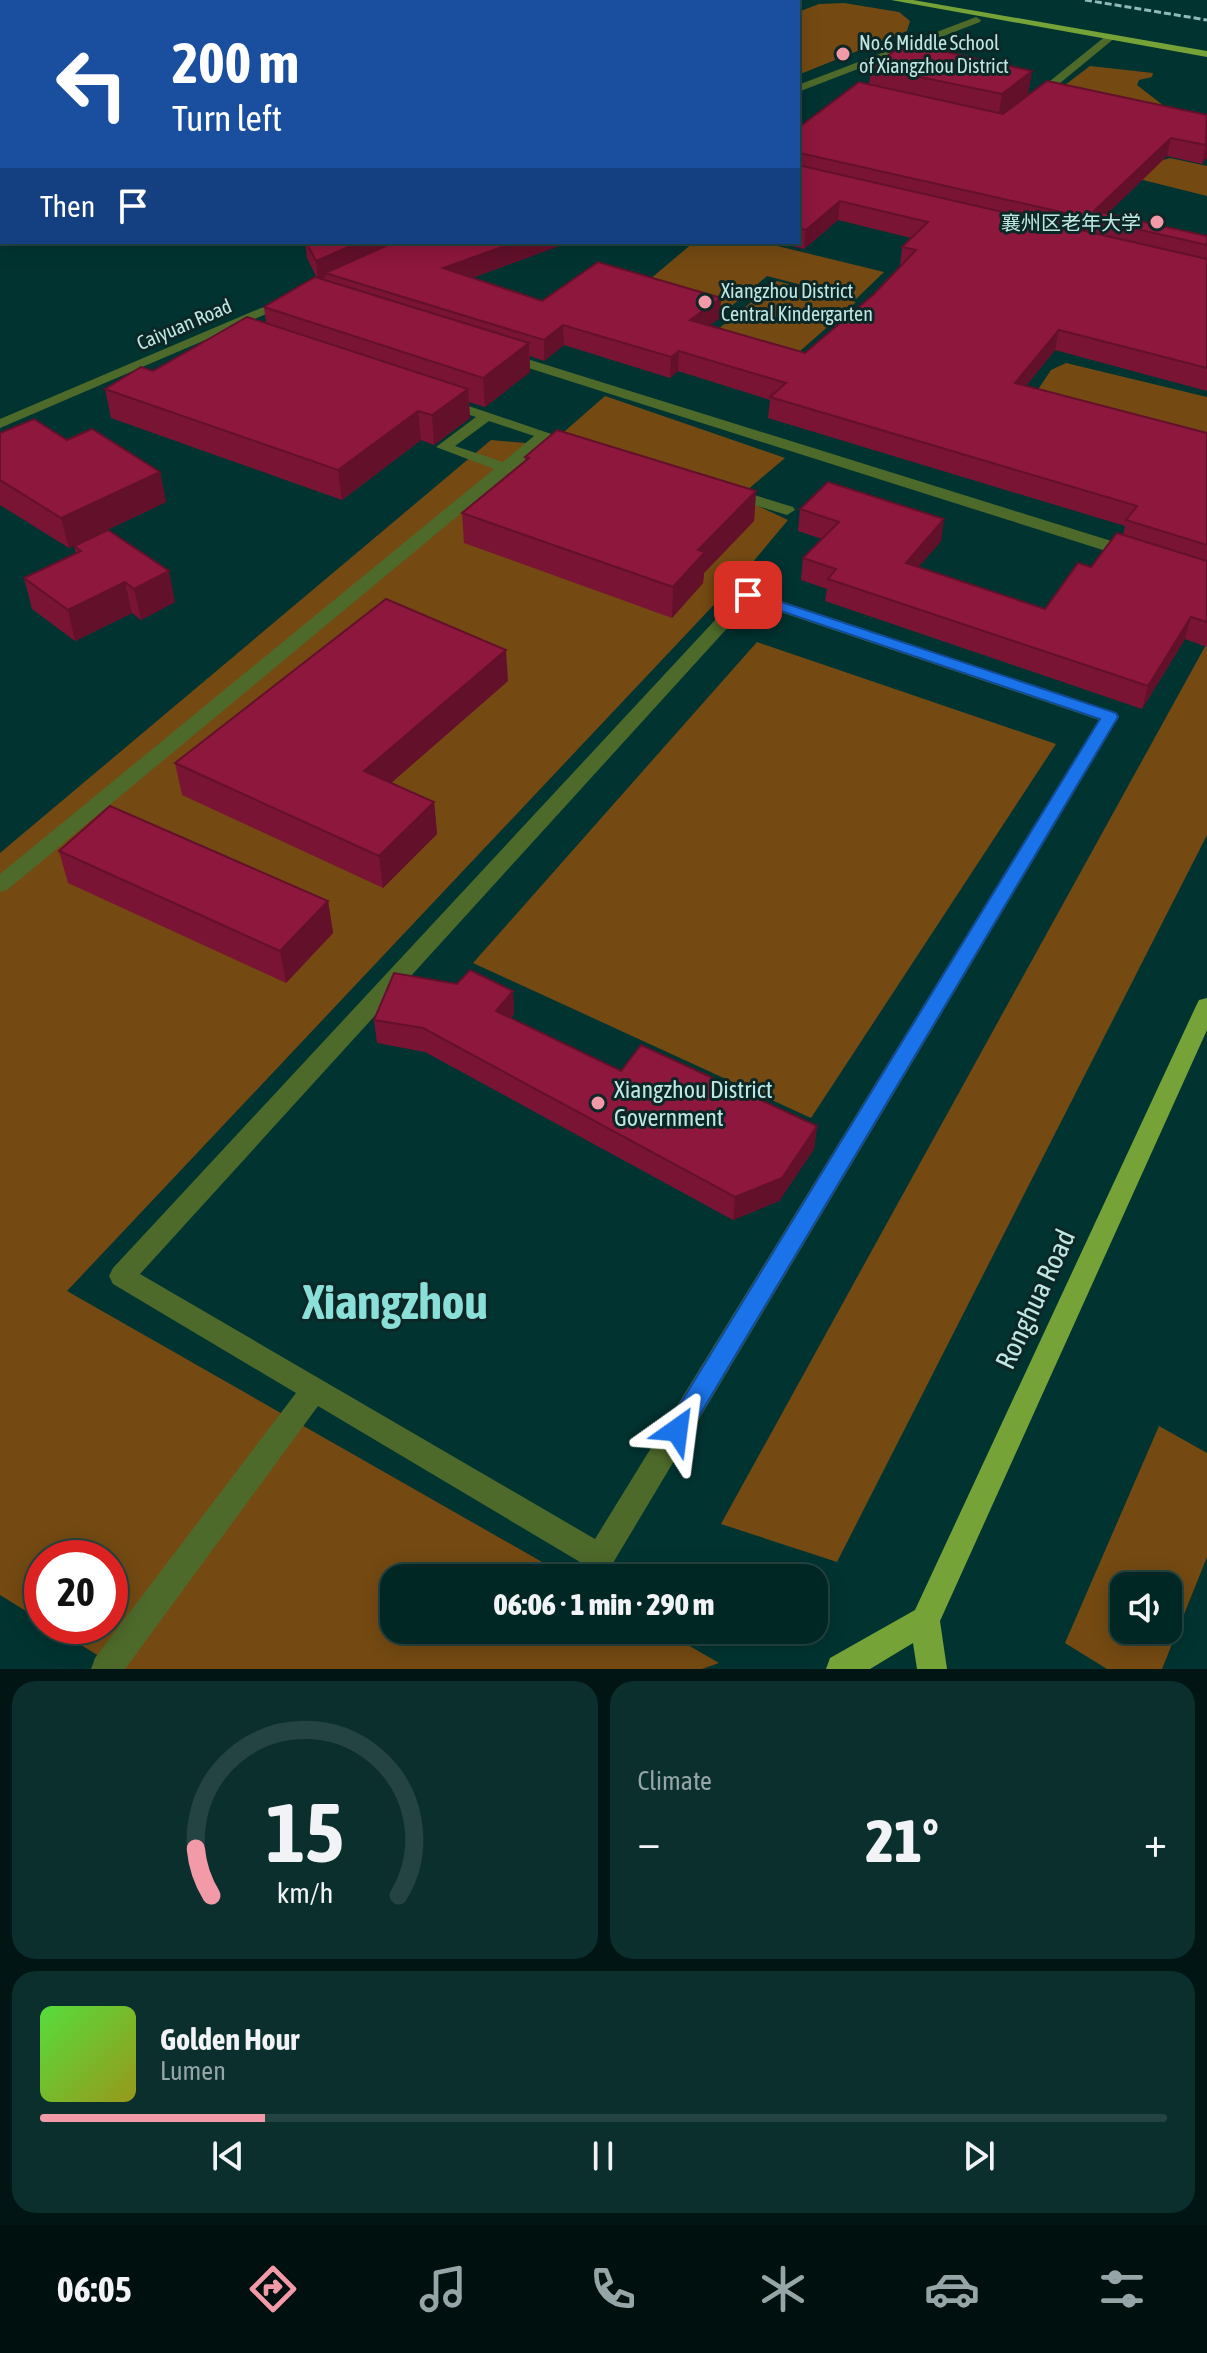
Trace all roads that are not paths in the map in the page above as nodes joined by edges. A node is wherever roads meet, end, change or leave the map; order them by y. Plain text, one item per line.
1 (896, 0) edge
2 (964, 0) edge
3 (976, 20) dead end
4 (1111, 37) junction
5 (1207, 41) edge
6 (1207, 54) edge
7 (800, 88) edge
8 (1021, 110) edge
9 (306, 293) edge
10 (225, 328) junction
11 (254, 338) edge
12 (486, 350) edge
13 (429, 397) edge
14 (487, 416) junction
15 (0, 424) edge
16 (545, 435) junction
17 (575, 445) edge
18 (505, 468) junction
19 (711, 487) edge
20 (787, 510) dead end
21 (1147, 558) edge
22 (0, 885) edge
23 (1207, 1006) edge
24 (314, 1390) junction
25 (925, 1620) junction
26 (106, 1669) edge
27 (841, 1669) edge
28 (929, 1669) edge

1 - 4 main road
2 - 5 main road
3 - 7 street
4 - 6 main road
4 - 8 street
9 - 10 street, Caiyuan Road
10 - 11 street
10 - 15 street, Caiyuan Road
12 - 21 street
13 - 14 street
14 - 16 street
14 - 18 street
16 - 17 street
16 - 18 street
18 - 22 street
19 - 20 street
23 - 25 main road, Ronghua Road
24 - 24 street
24 - 26 street
25 - 27 main road
25 - 28 main road

